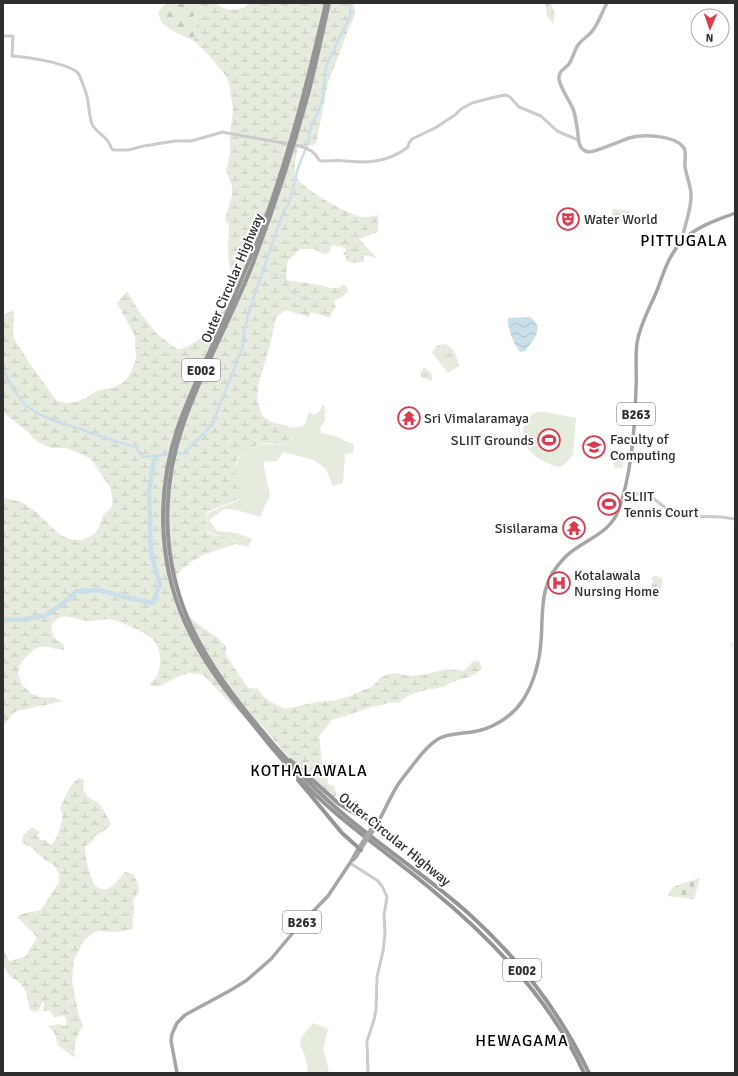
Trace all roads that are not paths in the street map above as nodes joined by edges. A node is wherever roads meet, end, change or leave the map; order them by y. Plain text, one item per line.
1 (326, 3) edge
2 (329, 3) edge
3 (607, 3) edge
4 (3, 36) edge
5 (578, 140) junction
6 (735, 213) edge
7 (684, 240) junction
8 (625, 491) junction
9 (735, 519) edge
10 (257, 727) junction
11 (271, 742) junction
12 (286, 764) junction
13 (376, 824) junction
14 (361, 848) junction
15 (351, 862) junction
16 (432, 886) junction
17 (177, 1073) edge
18 (368, 1073) edge
19 (584, 1073) edge
20 (590, 1073) edge

1 - 10 highway, Outer Circular Highway / E002, bridge
2 - 10 highway, Outer Circular Highway / E002, bridge
3 - 5 main road
4 - 5 street
5 - 7 main road
6 - 7 main road, B263
7 - 8 main road, B263
8 - 9 street
8 - 13 main road, B263
10 - 11 highway, Outer Circular Highway / E002
10 - 12 highway, Outer Circular Highway / E002
11 - 13 highway
11 - 16 highway, Outer Circular Highway / E002
12 - 14 highway
12 - 16 highway, Outer Circular Highway / E002
13 - 14 main road, B263, bridge
14 - 15 main road, B263
15 - 17 main road, B263
15 - 18 street
16 - 19 highway, Outer Circular Highway / E002
16 - 20 highway, Outer Circular Highway / E002

